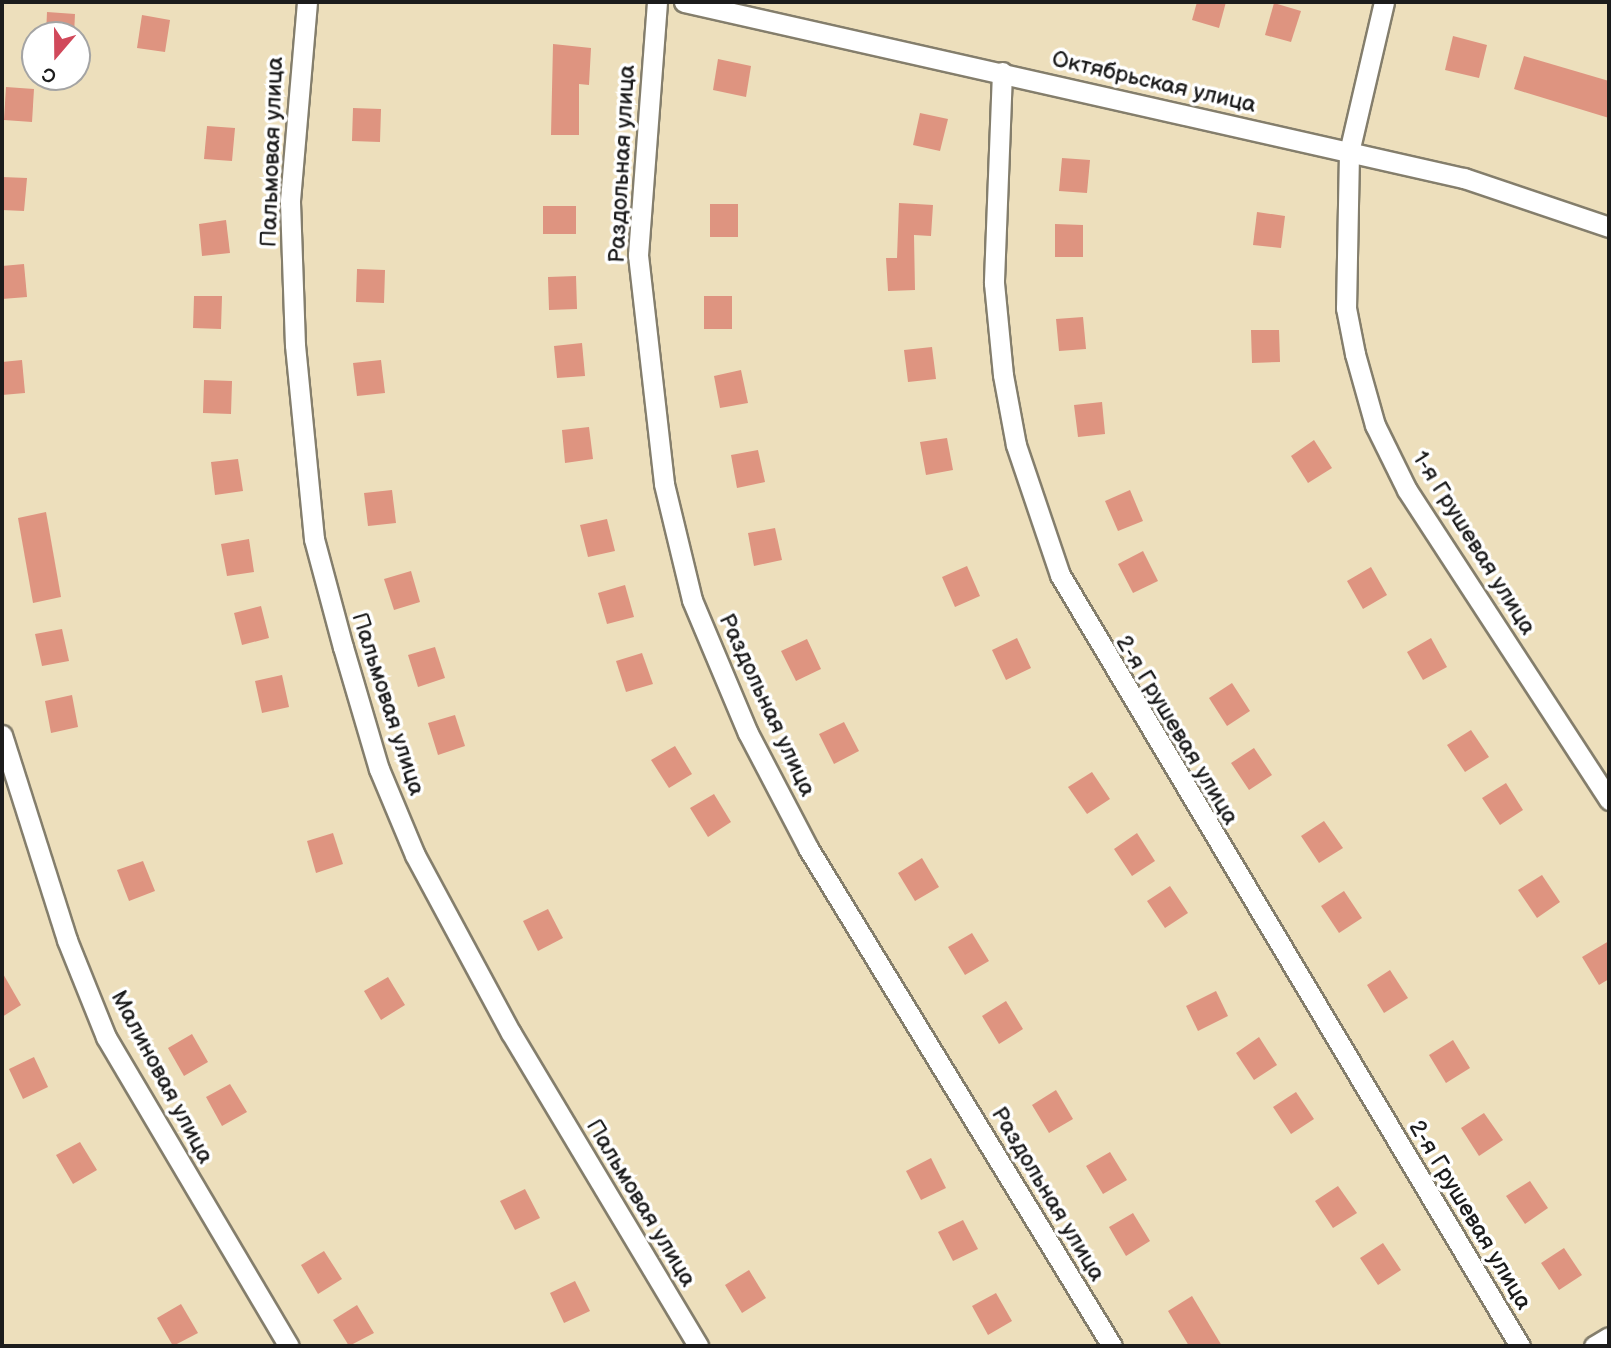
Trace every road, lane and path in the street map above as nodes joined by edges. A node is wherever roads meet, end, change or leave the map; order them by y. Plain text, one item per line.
1 (307, 2) edge
2 (657, 2) edge
3 (684, 2) edge
4 (1384, 2) edge
5 (1002, 72) junction
6 (1349, 153) junction
7 (1609, 227) edge
8 (2, 735) edge
9 (1609, 800) edge
10 (1609, 1337) edge
11 (289, 1346) edge
12 (698, 1346) edge
13 (1112, 1346) edge
14 (1520, 1346) edge
15 (1594, 1346) edge

1 - 12 street, Пальмовая улица
2 - 13 street, Раздольная улица
3 - 5 street, Октябрьская улица
4 - 6 street, 1-я Грушевая улица
5 - 6 street, Октябрьская улица
5 - 14 street, 2-я Грушевая улица
6 - 7 street, Октябрьская улица
6 - 9 street, 1-я Грушевая улица
8 - 11 street, Малиновая улица
10 - 15 street

